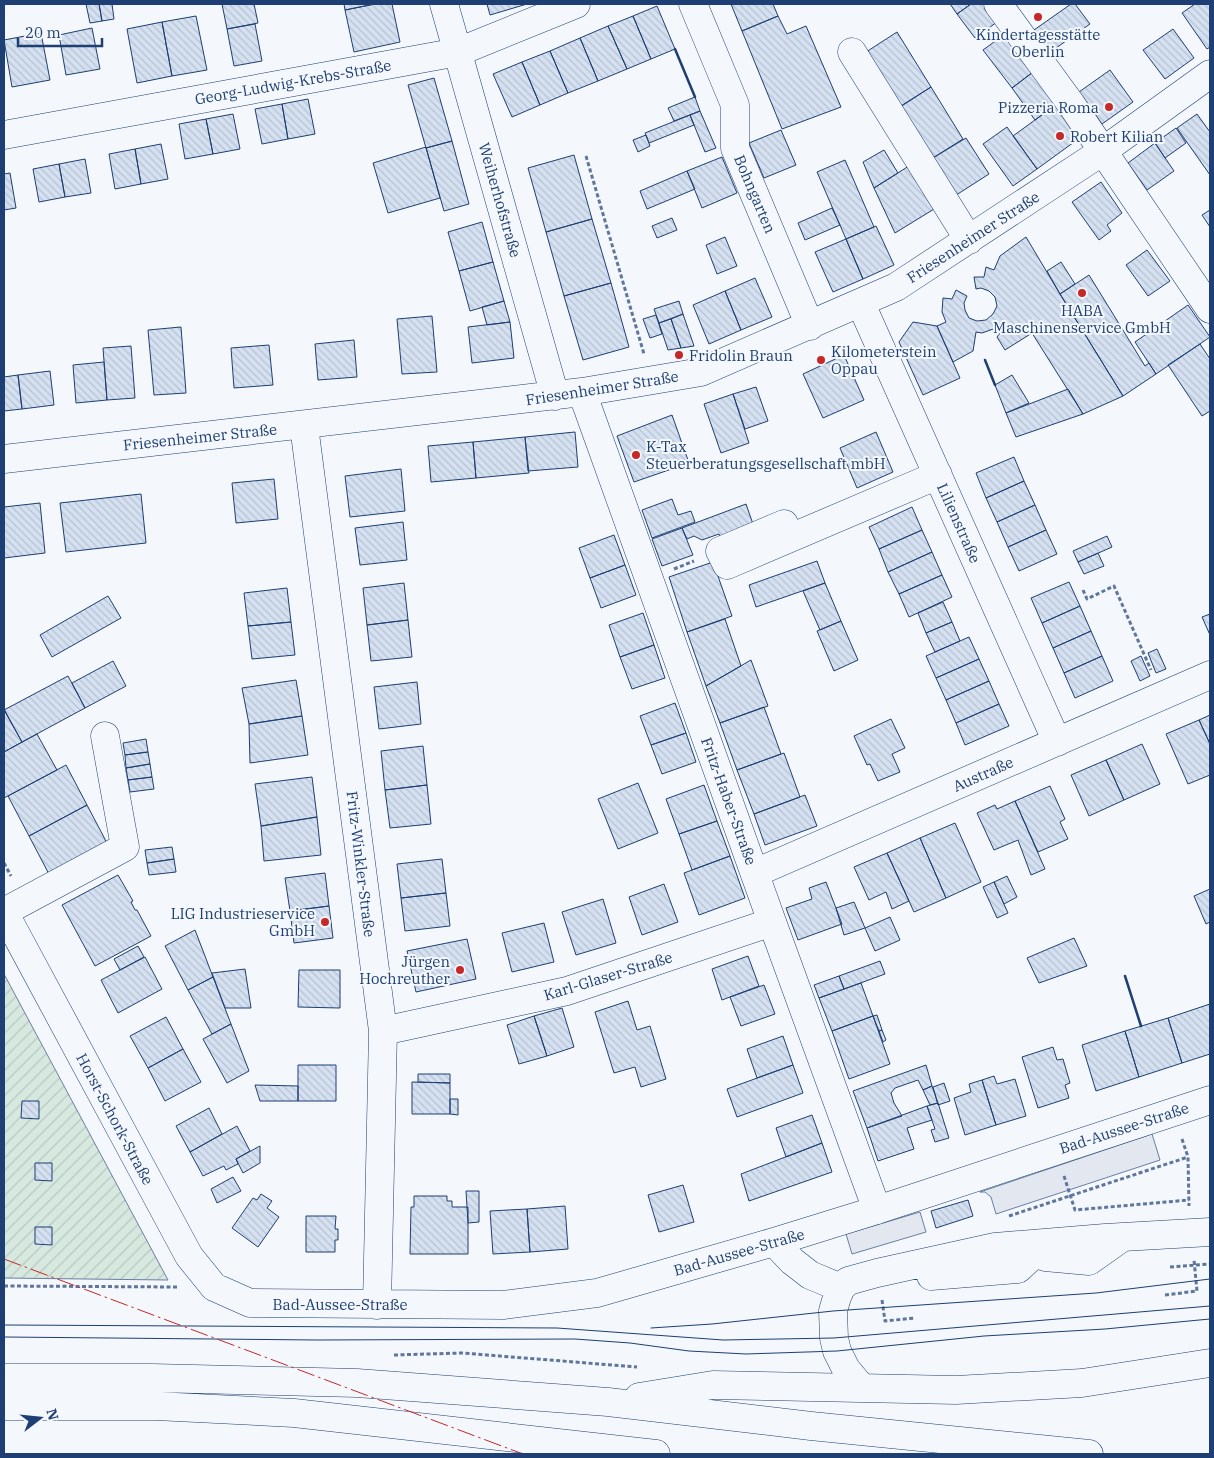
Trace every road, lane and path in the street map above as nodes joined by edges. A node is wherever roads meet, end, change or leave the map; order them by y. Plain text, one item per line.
1 (444, 4) edge
2 (576, 4) edge
3 (693, 4) edge
4 (998, 4) edge
5 (458, 52) junction
6 (852, 52) dead end
7 (1210, 74) edge
8 (4, 135) edge
9 (1103, 151) junction
10 (586, 156) dead end
11 (969, 240) junction
12 (861, 304) junction
13 (1210, 309) edge
14 (810, 326) junction
15 (652, 381) junction
16 (582, 392) junction
17 (555, 396) junction
18 (304, 426) junction
19 (4, 459) edge
20 (938, 475) junction
21 (784, 524) dead end
22 (720, 551) junction
23 (648, 578) junction
24 (1083, 590) dead end
25 (1210, 675) edge
26 (1162, 696) junction
27 (105, 736) dead end
28 (1056, 742) junction
29 (4, 863) edge
30 (755, 873) junction
31 (11, 909) edge
32 (772, 922) junction
33 (383, 1031) junction
34 (1210, 1100) edge
35 (1179, 1131) dead end
36 (1056, 1151) junction
37 (1188, 1157) junction
38 (1070, 1196) junction
39 (877, 1210) junction
40 (1000, 1219) dead end
41 (1210, 1232) edge
42 (774, 1242) junction
43 (1210, 1264) edge
44 (1170, 1267) dead end
45 (4, 1286) edge
46 (182, 1287) dead end
47 (841, 1288) junction
48 (250, 1303) joint
49 (377, 1304) junction
50 (1210, 1362) edge
51 (4, 1378) edge
52 (861, 1387) junction
53 (608, 1402) junction
54 (4, 1406) edge
55 (656, 1454) edge
56 (1089, 1454) edge

1 - 5 main road, Weiherhofstraße
2 - 5 main road, Georg-Ludwig-Krebs-Straße
3 - 14 main road, Bohngarten
4 - 9 main road
5 - 8 main road, Georg-Ludwig-Krebs-Straße
5 - 17 main road, Weiherhofstraße
6 - 11 main road
7 - 9 main road, Friesenheimer Straße
9 - 11 main road, Friesenheimer Straße
9 - 13 main road
10 - 15 path
11 - 12 main road, Friesenheimer Straße
12 - 14 main road, Friesenheimer Straße
12 - 20 main road, Lilienstraße
14 - 15 main road, Friesenheimer Straße
15 - 16 main road, Friesenheimer Straße
16 - 17 main road, Friesenheimer Straße
16 - 23 main road, Fritz-Haber-Straße
17 - 18 main road, Friesenheimer Straße
18 - 19 main road, Friesenheimer Straße
18 - 33 main road, Fritz-Winkler-Straße
20 - 22 main road
20 - 28 main road, Lilienstraße
21 - 22 main road
22 - 23 path
23 - 30 main road, Fritz-Haber-Straße
24 - 26 path
25 - 26 main road, Austraße
26 - 28 main road, Austraße
27 - 31 main road
28 - 30 main road, Austraße
29 - 31 path
30 - 32 main road, Fritz-Haber-Straße
31 - 48 main road, Horst-Schork-Straße
32 - 33 main road, Karl-Glaser-Straße
32 - 39 main road, Fritz-Haber-Straße
33 - 49 main road, Fritz-Winkler-Straße
34 - 36 main road, Bad-Aussee-Straße
35 - 37 path
36 - 38 path
36 - 39 main road, Bad-Aussee-Straße
37 - 38 path
37 - 38 path
38 - 40 path
39 - 42 main road, Bad-Aussee-Straße
41 - 47 main road
42 - 47 main road
42 - 49 main road, Bad-Aussee-Straße
43 - 44 path
45 - 46 path
47 - 52 main road
48 - 49 main road, Bad-Aussee-Straße
50 - 52 main road
51 - 53 main road
52 - 53 main road
53 - 56 main road
54 - 55 main road

